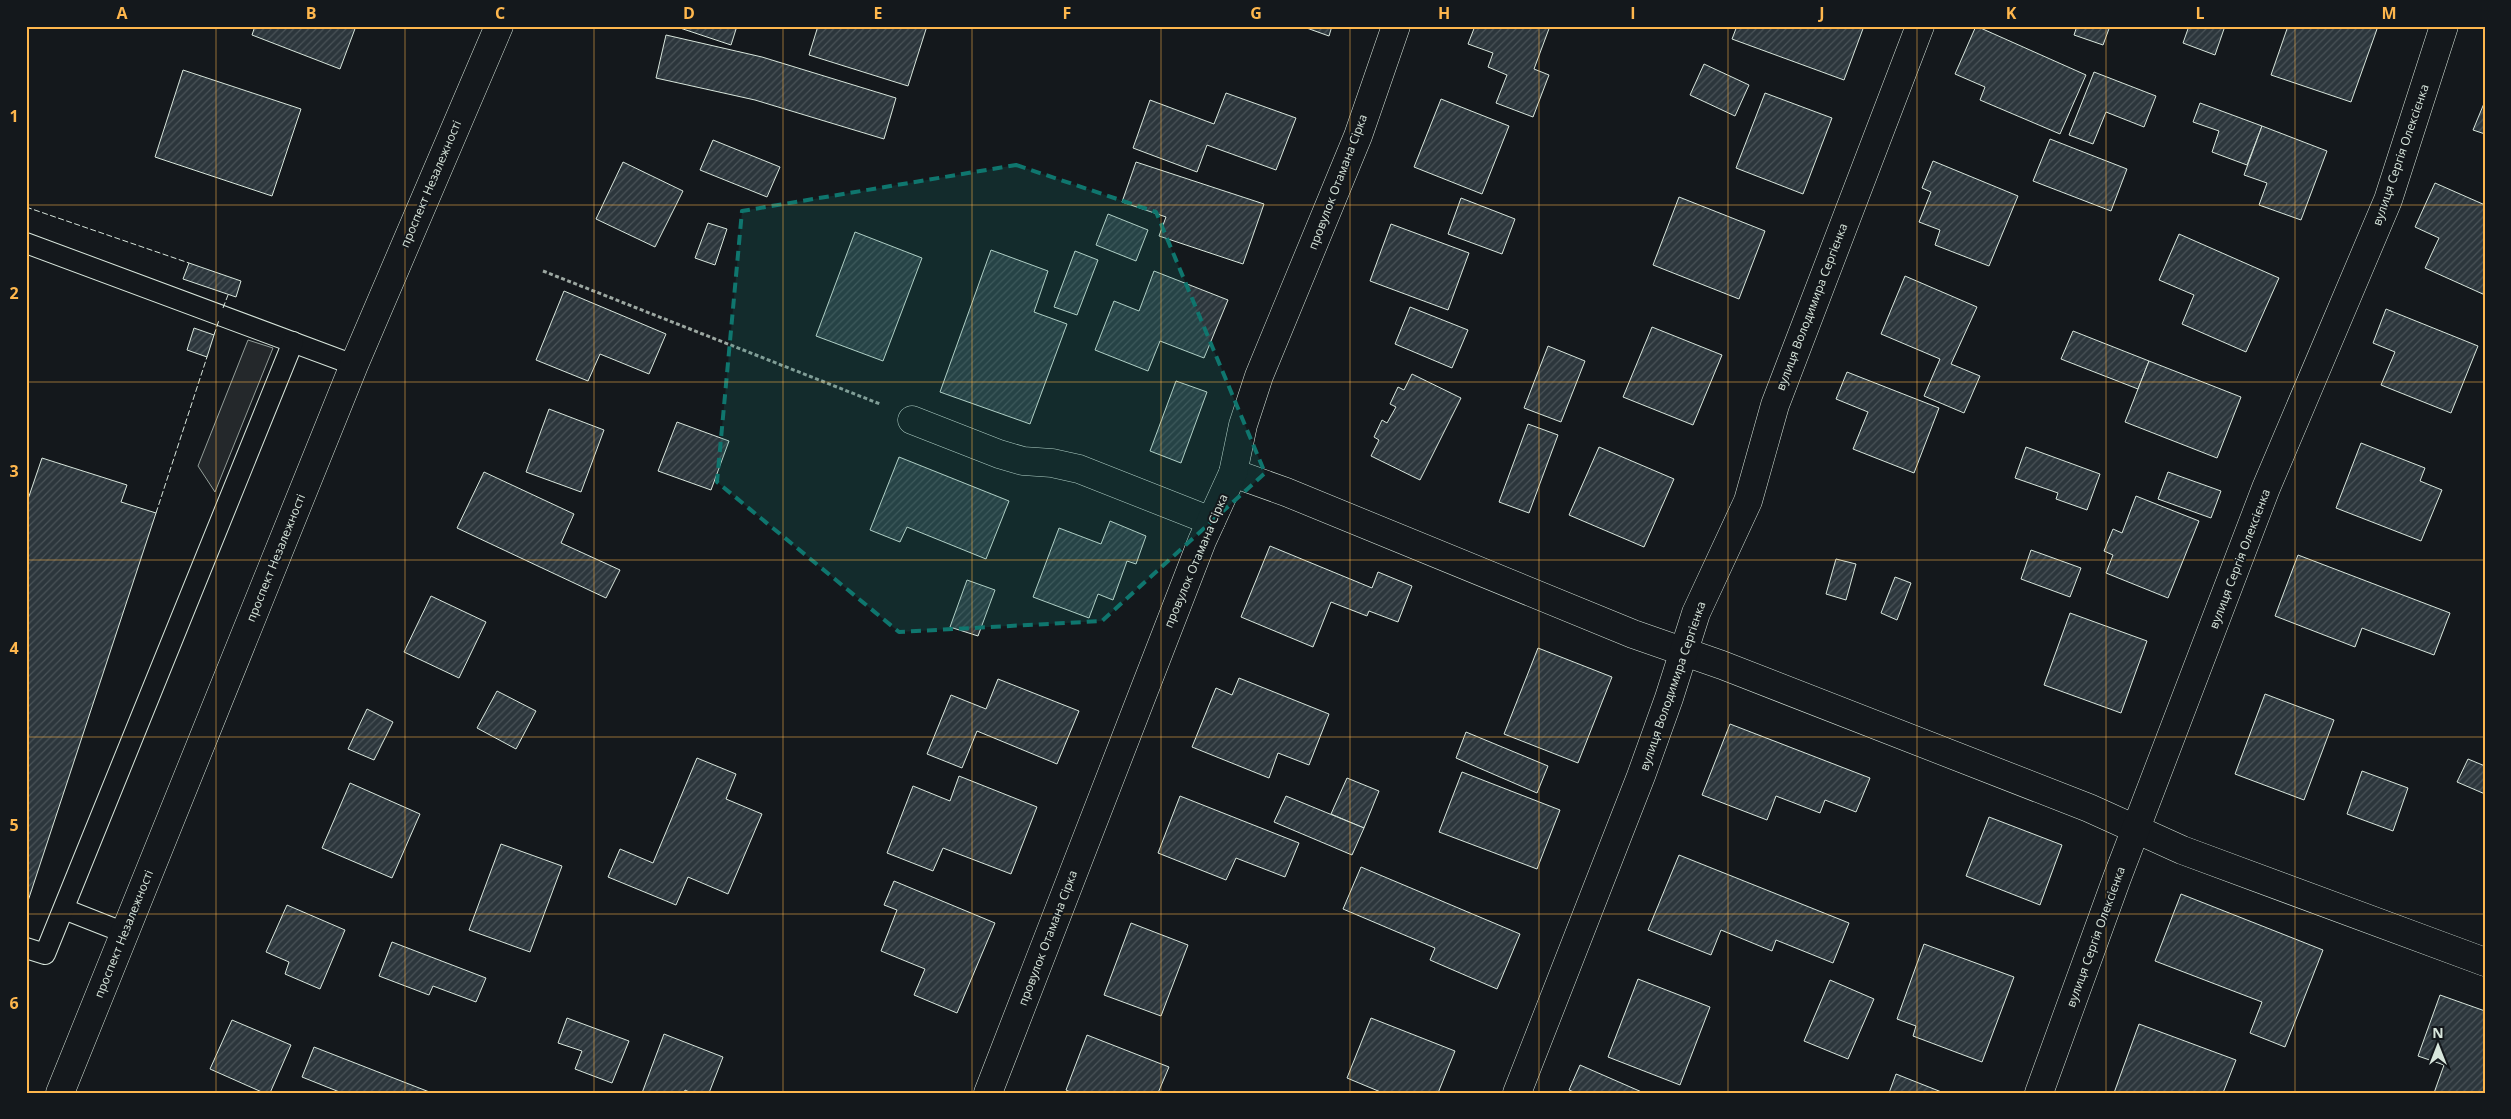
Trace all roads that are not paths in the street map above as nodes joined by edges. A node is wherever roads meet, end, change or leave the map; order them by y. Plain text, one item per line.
1 (499, 26) edge
2 (1396, 26) edge
3 (1920, 26) edge
4 (2444, 26) edge
5 (26, 244) edge
6 (293, 342) junction
7 (354, 365) junction
8 (912, 420) road end
9 (1233, 473) junction
10 (1211, 520) junction
11 (1684, 652) junction
12 (2136, 829) junction
13 (64, 909) junction
14 (124, 933) junction
15 (26, 948) edge
16 (2485, 962) edge
17 (60, 1093) edge
18 (988, 1093) edge
19 (1517, 1093) edge
20 (2039, 1093) edge

1 - 7 street, проспект Незалежності
2 - 9 street, провулок Отамана Сірка
3 - 11 street, вулиця Володимира Сергієнка
4 - 12 street, вулиця Сергія Олексієнка
5 - 6 lane
6 - 7 lane
6 - 13 lane
7 - 14 street, проспект Незалежності
8 - 10 street
9 - 10 street, провулок Отамана Сірка
9 - 11 street
10 - 18 street, провулок Отамана Сірка
11 - 12 street
11 - 19 street, вулиця Володимира Сергієнка
12 - 16 street
12 - 20 street, вулиця Сергія Олексієнка
13 - 14 lane
13 - 15 lane
14 - 17 street, проспект Незалежності

